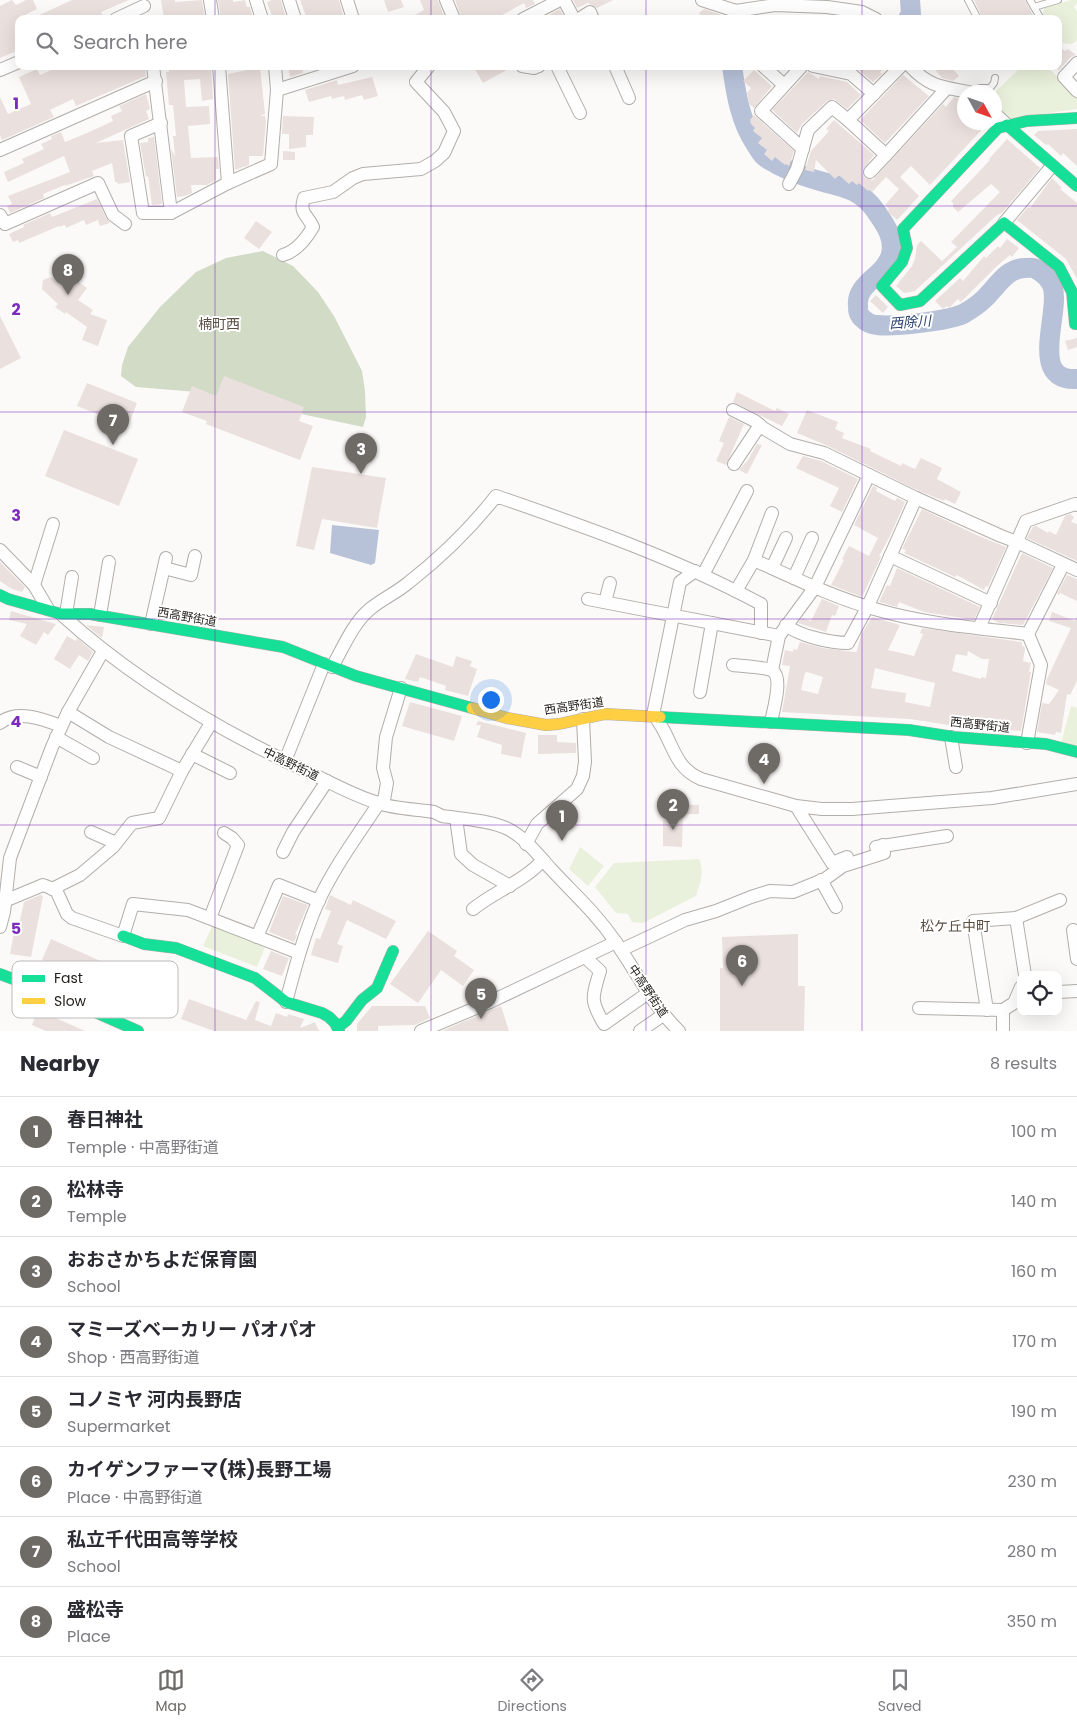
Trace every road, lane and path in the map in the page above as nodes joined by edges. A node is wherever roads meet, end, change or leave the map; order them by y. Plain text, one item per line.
1 (210, 0) edge
2 (256, 0) edge
3 (289, 0) edge
4 (348, 0) edge
5 (446, 0) edge
6 (562, 0) edge
7 (702, 0) edge
8 (968, 0) edge
9 (1030, 0) edge
10 (1058, 0) edge
11 (775, 2) edge
12 (736, 6) edge
13 (1034, 7) junction
14 (145, 8) edge
15 (127, 15) edge
16 (212, 15) edge
17 (261, 15) edge
18 (294, 15) edge
19 (352, 15) edge
20 (452, 15) edge
21 (531, 15) edge
22 (571, 15) edge
23 (868, 15) edge
24 (976, 15) edge
25 (1039, 15) edge
26 (1077, 63) edge
27 (15, 64) edge
28 (0, 70) edge
29 (155, 70) edge
30 (219, 70) edge
31 (275, 70) edge
32 (326, 70) edge
33 (426, 70) edge
34 (559, 70) edge
35 (617, 70) edge
36 (767, 70) edge
37 (798, 70) edge
38 (832, 70) edge
39 (897, 70) edge
40 (913, 70) edge
41 (312, 72) edge
42 (995, 78) dead end
43 (156, 81) junction
44 (784, 85) junction
45 (992, 85) edge
46 (946, 89) junction
47 (277, 90) junction
48 (957, 90) edge
49 (1077, 91) edge
50 (874, 94) junction
51 (628, 98) dead end
52 (580, 113) dead end
53 (1077, 118) edge
54 (848, 120) junction
55 (1002, 120) edge
56 (160, 123) junction
57 (1007, 125) junction
58 (803, 148) junction
59 (0, 150) edge
60 (886, 155) junction
61 (1052, 166) junction
62 (870, 172) dead end
63 (228, 183) junction
64 (789, 184) dead end
65 (1077, 186) edge
66 (171, 213) junction
67 (0, 215) edge
68 (1004, 223) junction
69 (125, 224) dead end
70 (283, 255) dead end
71 (1077, 324) edge
72 (733, 410) dead end
73 (760, 425) junction
74 (734, 464) dead end
75 (869, 475) junction
76 (747, 491) dead end
77 (916, 498) junction
78 (1077, 504) edge
79 (772, 513) dead end
80 (53, 524) dead end
81 (786, 538) dead end
82 (812, 538) dead end
83 (1017, 542) junction
84 (0, 550) edge
85 (195, 556) dead end
86 (890, 556) junction
87 (754, 560) junction
88 (109, 562) dead end
89 (1063, 564) junction
90 (772, 568) junction
91 (1077, 570) edge
92 (699, 573) junction
93 (72, 577) dead end
94 (794, 578) junction
95 (610, 583) dead end
96 (34, 585) junction
97 (815, 587) junction
98 (736, 591) junction
99 (0, 595) edge
100 (588, 599) dead end
101 (605, 602) junction
102 (990, 603) junction
103 (868, 606) junction
104 (48, 609) junction
105 (64, 614) junction
106 (100, 615) junction
107 (672, 616) junction
108 (151, 624) junction
109 (712, 624) junction
110 (979, 628) junction
111 (783, 631) junction
112 (761, 633) junction
113 (1028, 634) junction
114 (103, 651) junction
115 (733, 664) dead end
116 (328, 665) junction
117 (772, 670) junction
118 (401, 688) junction
119 (700, 692) dead end
120 (68, 712) junction
121 (655, 718) junction
122 (583, 719) junction
123 (771, 722) junction
124 (0, 723) edge
125 (211, 723) junction
126 (59, 731) junction
127 (951, 736) junction
128 (1027, 743) junction
129 (1077, 752) edge
130 (192, 754) junction
131 (93, 758) dead end
132 (285, 761) junction
133 (17, 767) dead end
134 (956, 767) dead end
135 (182, 771) junction
136 (230, 774) dead end
137 (41, 777) junction
138 (327, 781) junction
139 (1077, 784) edge
140 (379, 804) junction
141 (796, 806) junction
142 (456, 818) junction
143 (91, 832) dead end
144 (224, 833) dead end
145 (947, 836) dead end
146 (116, 843) junction
147 (526, 844) junction
148 (883, 845) junction
149 (283, 852) dead end
150 (543, 860) junction
151 (821, 880) junction
152 (510, 886) junction
153 (52, 889) junction
154 (1060, 900) dead end
155 (319, 901) junction
156 (2, 907) edge
157 (836, 907) dead end
158 (472, 909) dead end
159 (210, 918) junction
160 (1016, 918) junction
161 (0, 927) edge
162 (1073, 930) dead end
163 (123, 936) junction
164 (258, 937) junction
165 (618, 946) junction
166 (393, 951) dead end
167 (299, 953) junction
168 (585, 957) junction
169 (1077, 959) edge
170 (1024, 971) edge
171 (0, 974) edge
172 (12, 979) edge
173 (1077, 991) edge
174 (648, 992) junction
175 (1062, 992) edge
176 (1017, 996) edge
177 (286, 1002) junction
178 (918, 1008) dead end
179 (987, 1010) junction
180 (1004, 1010) junction
181 (664, 1015) junction
182 (109, 1018) edge
183 (338, 1029) edge
184 (138, 1031) edge
185 (421, 1031) edge
186 (640, 1031) edge
187 (679, 1031) edge
188 (1002, 1031) edge

1 - 16 street
2 - 17 street
3 - 18 street
4 - 19 street
5 - 20 street
6 - 21 street
6 - 22 street
7 - 12 street
8 - 24 lane
9 - 13 lane
10 - 13 lane
11 - 12 street
11 - 23 street
13 - 25 lane
14 - 15 street
26 - 49 street
27 - 28 street
29 - 43 street
30 - 63 street
31 - 47 street
32 - 41 street
33 - 70 street
34 - 52 street
35 - 51 street
36 - 44 street
37 - 44 street
38 - 50 street
39 - 50 street
40 - 46 street
41 - 47 street
42 - 45 lane
43 - 56 street
43 - 59 street
44 - 58 street
46 - 48 street
46 - 60 street
47 - 63 street
50 - 54 street
53 - 57 main road
54 - 58 street
54 - 60 street
55 - 57 street
56 - 66 street
56 - 66 street
57 - 61 main road
57 - 68 main road
58 - 64 street
60 - 62 street
61 - 65 main road
61 - 68 street
63 - 66 street
67 - 69 street
68 - 71 main road
72 - 73 street
73 - 74 street
73 - 75 street
75 - 77 street
75 - 97 street
76 - 92 street
77 - 83 street
77 - 86 street
78 - 83 street
79 - 87 street
80 - 96 street
81 - 90 street
82 - 94 street
83 - 89 street
83 - 102 street
84 - 96 street
85 - 108 street
86 - 102 street
86 - 103 street
87 - 90 street
87 - 98 street
88 - 106 street
89 - 91 street
89 - 113 street
90 - 94 street
92 - 98 street
92 - 107 street
92 - 116 street
93 - 105 street
94 - 97 street
95 - 101 street
96 - 104 street
97 - 103 street
97 - 111 street
98 - 112 street
99 - 104 main road, 西高野街道
100 - 101 street
101 - 107 street
102 - 110 street
103 - 110 street
103 - 111 street
104 - 105 main road, 西高野街道
105 - 106 main road, 西高野街道
105 - 114 street, 中高野街道
106 - 108 main road, 西高野街道
107 - 109 street
107 - 121 street
108 - 116 main road, 西高野街道
109 - 112 street
109 - 119 street
110 - 113 street
111 - 112 street
111 - 117 street
113 - 128 street
114 - 120 street
114 - 125 street, 中高野街道
115 - 117 street
116 - 118 main road, 西高野街道
116 - 132 street
117 - 123 street
118 - 122 main road, 西高野街道
118 - 140 street
120 - 126 street
120 - 135 street
121 - 122 main road, 西高野街道
121 - 123 main road, 西高野街道
121 - 141 street
122 - 147 street
123 - 127 main road, 西高野街道
124 - 126 street
125 - 130 street
125 - 132 street, 中高野街道
126 - 131 street
126 - 137 street
127 - 128 main road, 西高野街道
127 - 134 street
128 - 129 main road, 西高野街道
130 - 135 street
130 - 136 street
132 - 138 street, 中高野街道
133 - 137 street
135 - 146 street
137 - 156 street
138 - 140 street, 中高野街道
138 - 149 street
139 - 141 street
140 - 142 street, 中高野街道
140 - 155 street
141 - 148 street
142 - 147 street, 中高野街道
142 - 152 street
143 - 146 street
144 - 159 street
145 - 148 street
146 - 153 street
147 - 150 street, 中高野街道
148 - 151 street
150 - 152 street
150 - 165 street, 中高野街道
151 - 157 street
151 - 165 street
152 - 158 street
153 - 156 street
153 - 163 street
154 - 160 street
155 - 164 street
155 - 167 street
156 - 161 street
159 - 163 street
159 - 164 street
160 - 170 street
160 - 179 street
162 - 169 street
163 - 177 main road
164 - 167 street
165 - 168 street
165 - 174 street, 中高野街道
166 - 183 main road
167 - 177 street
168 - 174 street
168 - 185 street
171 - 172 main road
173 - 175 street
174 - 181 street, 中高野街道
176 - 180 street
177 - 183 main road
178 - 179 street
179 - 180 street
180 - 188 street
181 - 186 street
181 - 187 street, 中高野街道
182 - 184 main road

